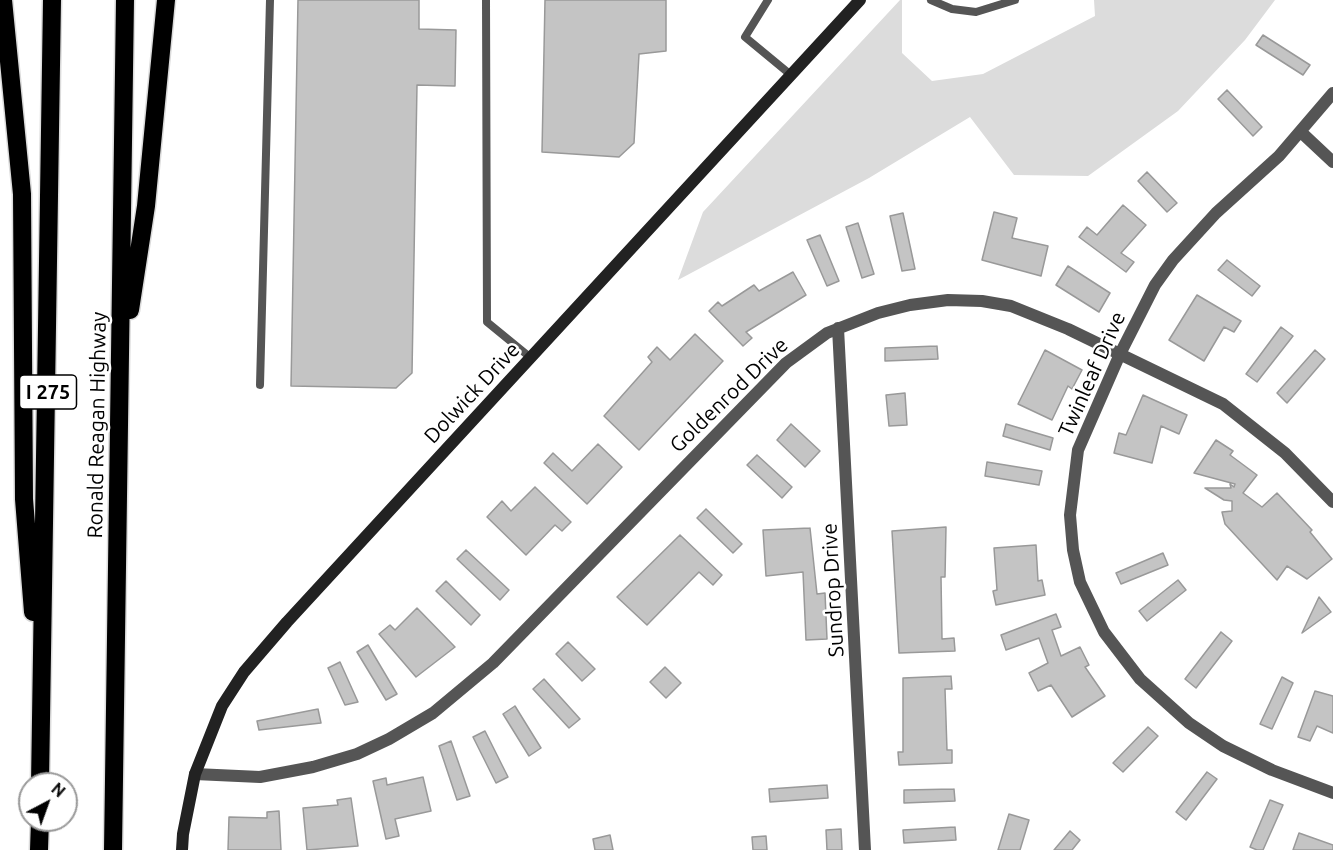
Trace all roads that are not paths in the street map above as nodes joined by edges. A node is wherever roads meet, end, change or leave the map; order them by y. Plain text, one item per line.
1 (3, 0) edge
2 (52, 0) edge
3 (125, 0) edge
4 (166, 0) edge
5 (270, 0) edge
6 (486, 0) edge
7 (768, 0) edge
8 (860, 0) edge
9 (931, 0) edge
10 (1015, 0) edge
11 (791, 75) junction
12 (1333, 93) edge
13 (1302, 133) junction
14 (1333, 162) edge
15 (838, 328) junction
16 (1120, 354) junction
17 (531, 358) junction
18 (120, 380) junction
19 (260, 385) dead end
20 (1333, 502) edge
21 (41, 712) junction
22 (40, 772) edge
23 (195, 774) junction
24 (1333, 793) edge
25 (40, 832) edge
26 (39, 850) edge
27 (114, 850) edge
28 (182, 850) edge
29 (865, 850) edge

1 - 21 highway
2 - 21 highway, I 275
3 - 18 highway, Ronald Reagan Highway
4 - 18 highway
5 - 19 lane
6 - 17 lane
7 - 11 lane
8 - 11 main road, Dolwick Drive
9 - 10 lane
11 - 17 main road, Dolwick Drive
12 - 13 street, Twinleaf Drive
13 - 14 street
13 - 16 street, Twinleaf Drive
15 - 16 street, Goldenrod Drive
15 - 23 street, Goldenrod Drive
15 - 29 street, Sundrop Drive
16 - 20 street, Goldenrod Drive
16 - 24 street, Twinleaf Drive
17 - 23 main road, Dolwick Drive
18 - 27 highway, Ronald Reagan Highway
21 - 22 highway, I 275
23 - 28 main road, Dolwick Drive
25 - 26 highway

